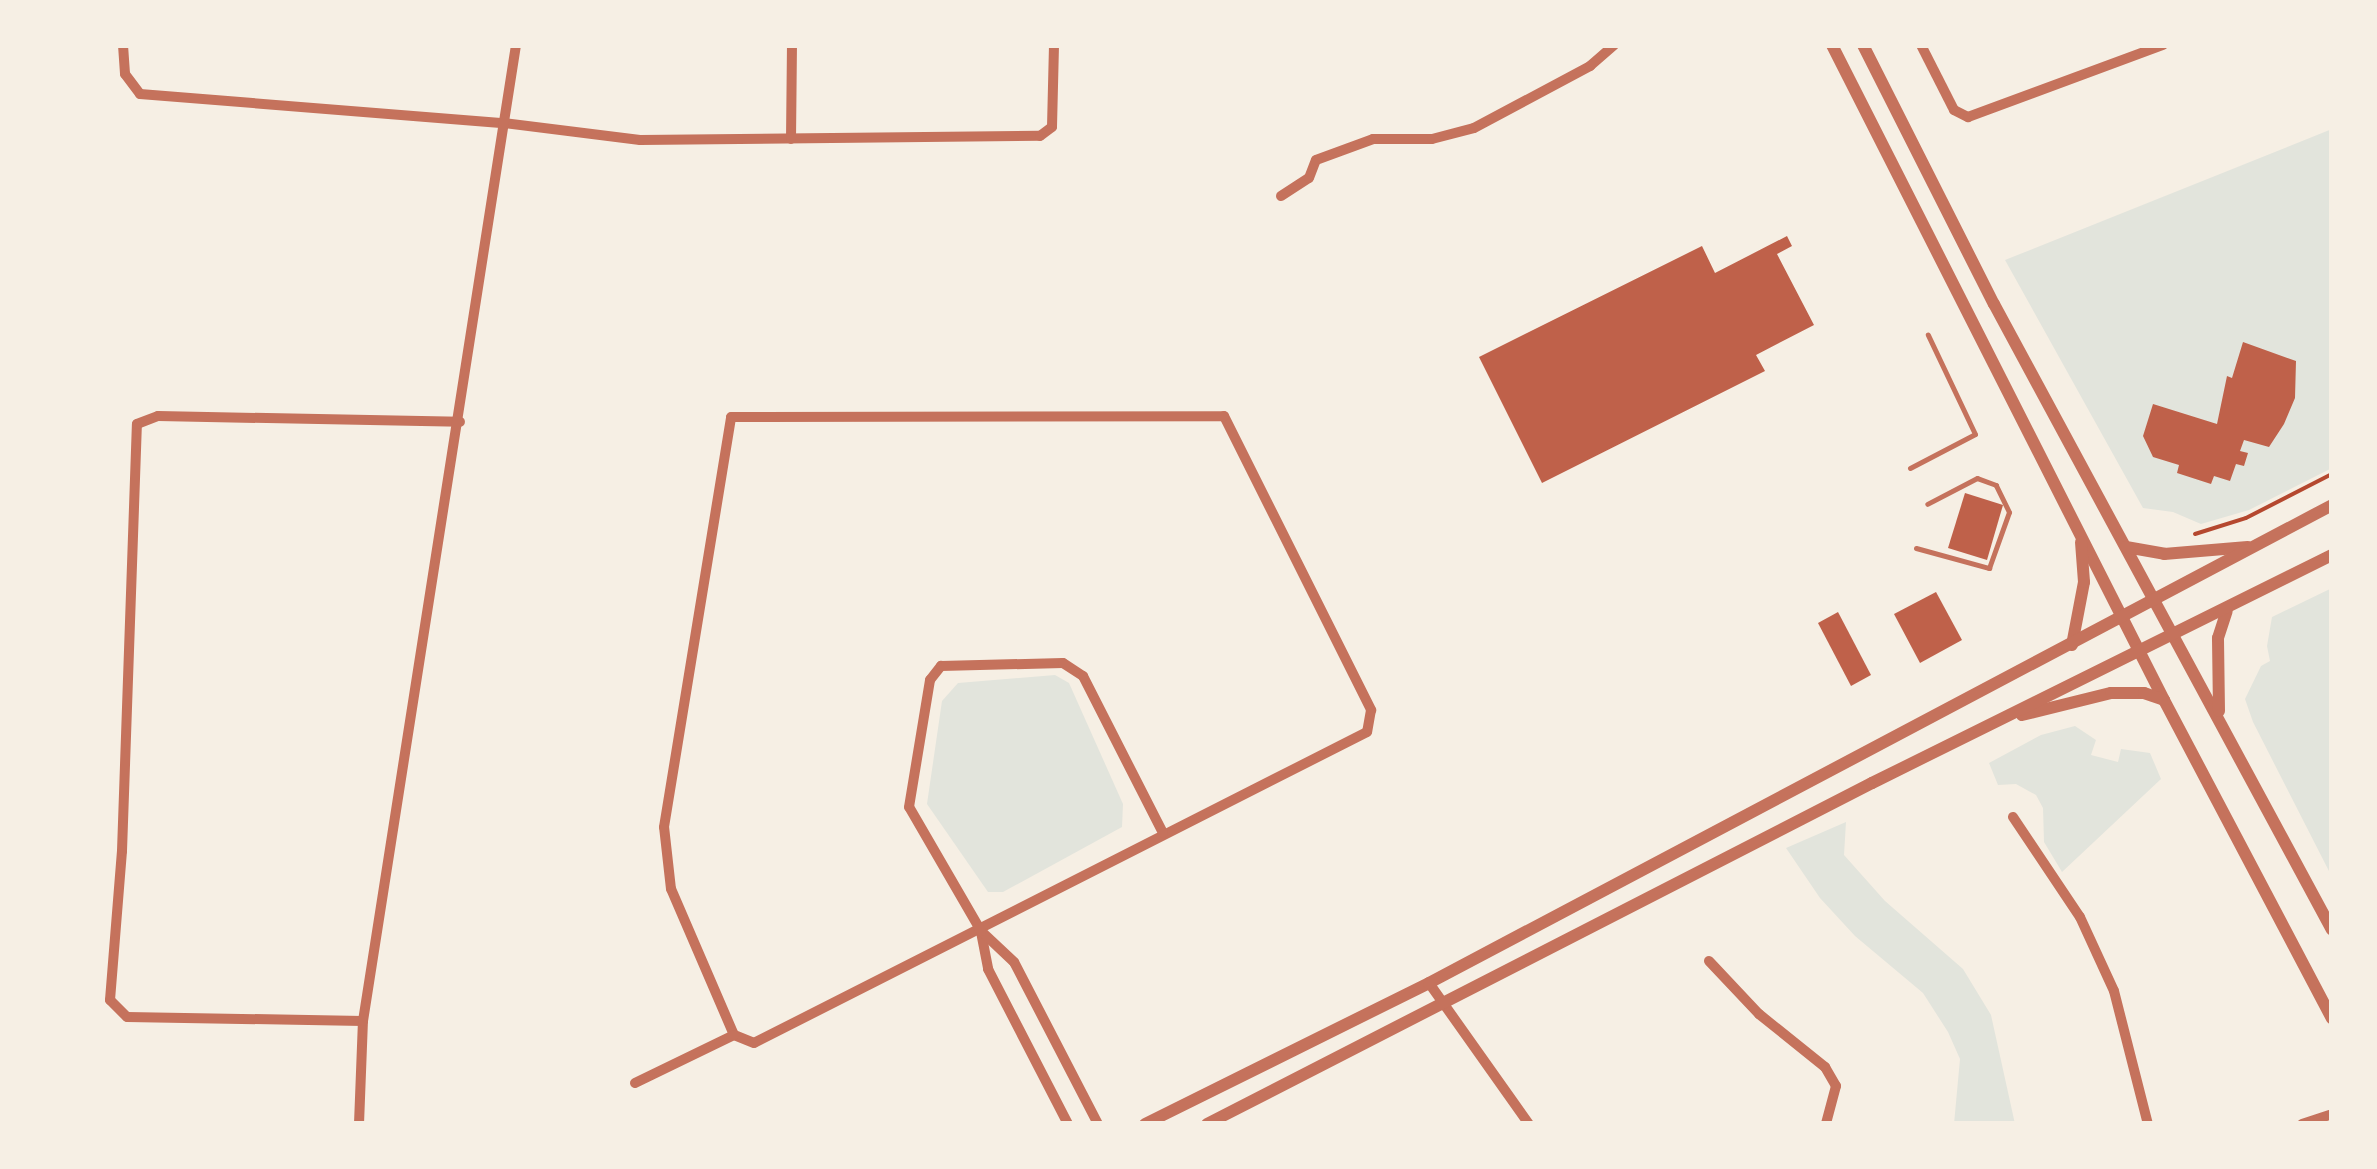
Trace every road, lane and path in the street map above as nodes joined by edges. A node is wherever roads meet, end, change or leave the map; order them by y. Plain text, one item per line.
1 (123, 45) edge
2 (516, 45) edge
3 (792, 45) edge
4 (1054, 45) edge
5 (1614, 45) edge
6 (1832, 45) edge
7 (1862, 45) edge
8 (1921, 45) edge
9 (2163, 45) edge
10 (504, 123) junction
11 (791, 139) junction
12 (1281, 196) dead end
13 (1928, 335) dead end
14 (460, 422) junction
15 (1910, 468) dead end
16 (2332, 474) edge
17 (1927, 504) dead end
18 (2332, 505) edge
19 (2081, 534) junction
20 (2192, 535) dead end
21 (2256, 546) junction
22 (2126, 547) junction
23 (1916, 548) dead end
24 (2332, 556) edge
25 (2156, 600) junction
26 (2226, 611) junction
27 (2124, 616) junction
28 (2175, 635) junction
29 (2072, 645) junction
30 (2142, 652) junction
31 (2164, 700) junction
32 (2219, 718) junction
33 (1995, 721) junction
34 (2013, 817) dead end
35 (1164, 832) junction
36 (2332, 930) edge
37 (981, 931) junction
38 (1709, 961) dead end
39 (1429, 984) junction
40 (1443, 1003) junction
41 (2332, 1018) edge
42 (363, 1021) junction
43 (734, 1035) junction
44 (635, 1083) dead end
45 (2332, 1114) edge
46 (359, 1124) edge
47 (1068, 1124) edge
48 (1098, 1124) edge
49 (1145, 1124) edge
50 (1207, 1124) edge
51 (1529, 1124) edge
52 (1826, 1124) edge
53 (2148, 1124) edge
54 (2302, 1124) edge

1 - 10 street
2 - 10 street
3 - 11 street
4 - 11 street
5 - 12 street
6 - 19 street
7 - 22 street
8 - 9 street
10 - 11 street
10 - 14 street
13 - 15 lane
14 - 42 street
14 - 42 street
16 - 20 path
17 - 23 lane
18 - 21 street
19 - 27 street
19 - 29 street
21 - 22 street
21 - 25 street
22 - 25 street
24 - 26 street
25 - 27 street
25 - 28 street
26 - 28 street
26 - 32 street
27 - 29 street
27 - 30 street
28 - 30 street
28 - 32 street
29 - 39 street
30 - 31 street
30 - 33 street
31 - 33 street
31 - 41 street
32 - 36 street
33 - 40 street
34 - 53 street
35 - 37 street
35 - 37 street
35 - 43 street
37 - 43 street
37 - 47 street
37 - 48 street
38 - 52 street
39 - 40 street
39 - 49 street
40 - 50 street
40 - 51 street
42 - 46 street
43 - 44 street
45 - 54 street

